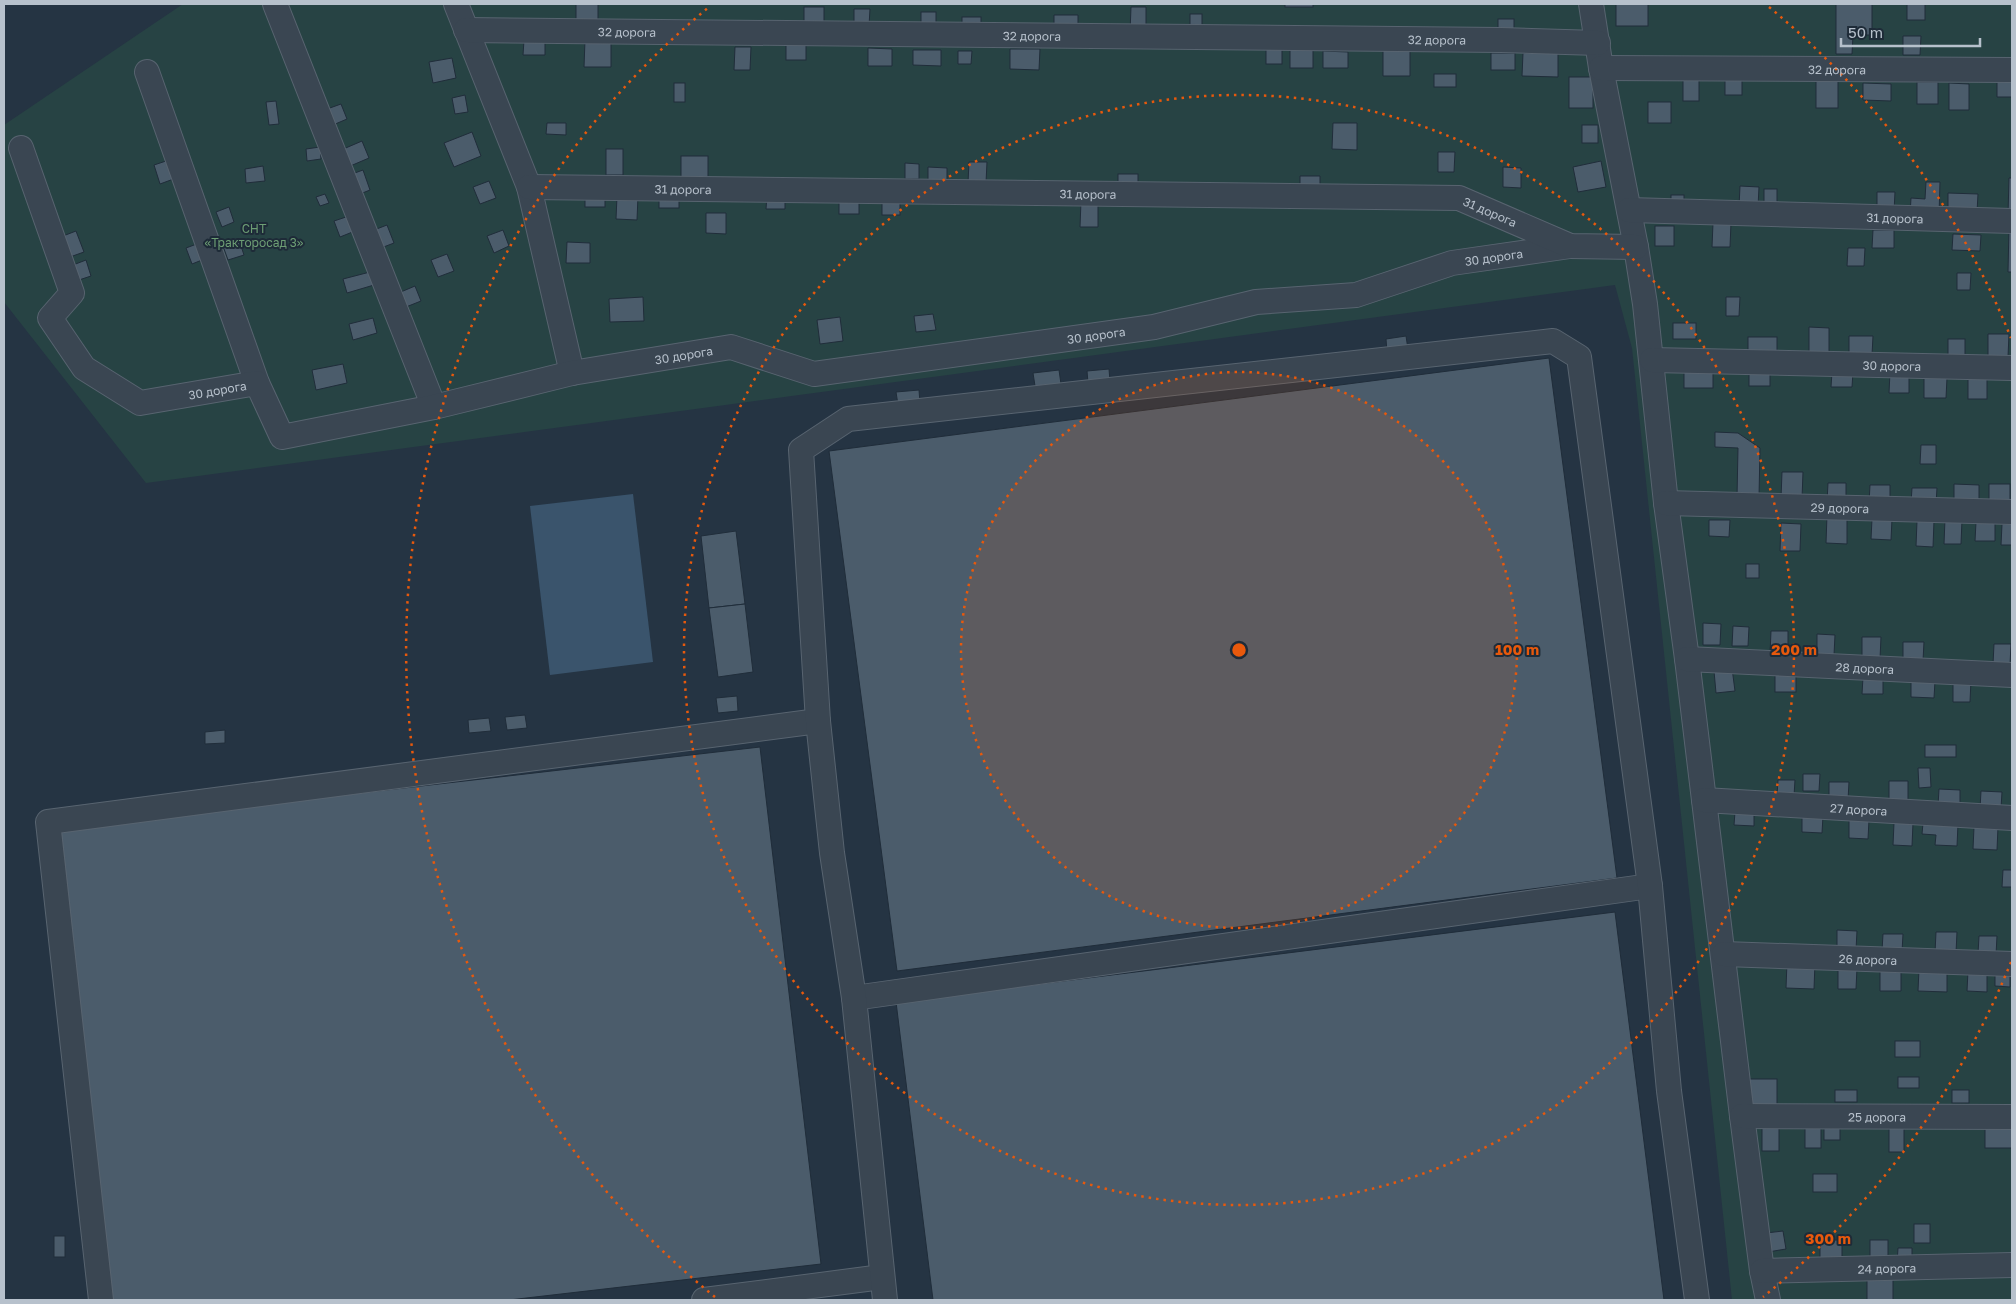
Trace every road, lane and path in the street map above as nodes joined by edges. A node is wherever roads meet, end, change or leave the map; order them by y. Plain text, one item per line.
1 (275, 4) edge
2 (456, 4) edge
3 (1591, 4) edge
4 (466, 30) junction
5 (1598, 43) junction
6 (1601, 68) junction
7 (2012, 70) edge
8 (147, 72) dead end
9 (21, 148) dead end
10 (529, 187) junction
11 (1629, 210) junction
12 (2012, 221) edge
13 (1570, 246) junction
14 (1636, 247) junction
15 (1652, 360) junction
16 (2012, 368) edge
17 (572, 373) junction
18 (257, 383) junction
19 (434, 407) junction
20 (1666, 503) junction
21 (2012, 512) edge
22 (1687, 659) junction
23 (2012, 675) edge
24 (818, 721) junction
25 (1704, 800) junction
26 (2012, 818) edge
27 (1650, 886) junction
28 (1724, 954) junction
29 (2012, 964) edge
30 (854, 998) junction
31 (1742, 1116) junction
32 (2012, 1117) edge
33 (2012, 1265) edge
34 (1762, 1271) junction
35 (882, 1277) junction
36 (101, 1300) edge
37 (704, 1300) edge
38 (886, 1300) edge
39 (1697, 1300) edge
40 (1768, 1300) edge

1 - 19 street
2 - 4 street
3 - 5 street
4 - 5 street, 32 дорога
4 - 10 street
5 - 6 street
6 - 7 street, 32 дорога
6 - 11 street
8 - 18 street
9 - 18 street, 30 дорога
10 - 13 street, 31 дорога
10 - 17 street
11 - 12 street, 31 дорога
11 - 14 street
13 - 14 street, 31 дорога
13 - 17 street, 30 дорога
14 - 15 street
15 - 16 street, 30 дорога
15 - 20 street
17 - 19 street, 30 дорога
18 - 19 street, 30 дорога
20 - 21 street, 29 дорога
20 - 22 street
22 - 23 street, 28 дорога
22 - 25 street
24 - 27 street
24 - 30 street
24 - 36 street
25 - 26 street, 27 дорога
25 - 28 street
27 - 30 street
27 - 39 street
28 - 29 street, 26 дорога
28 - 31 street
30 - 35 street
31 - 32 street, 25 дорога
31 - 34 street
33 - 34 street, 24 дорога
34 - 40 street
35 - 37 street
35 - 38 street

